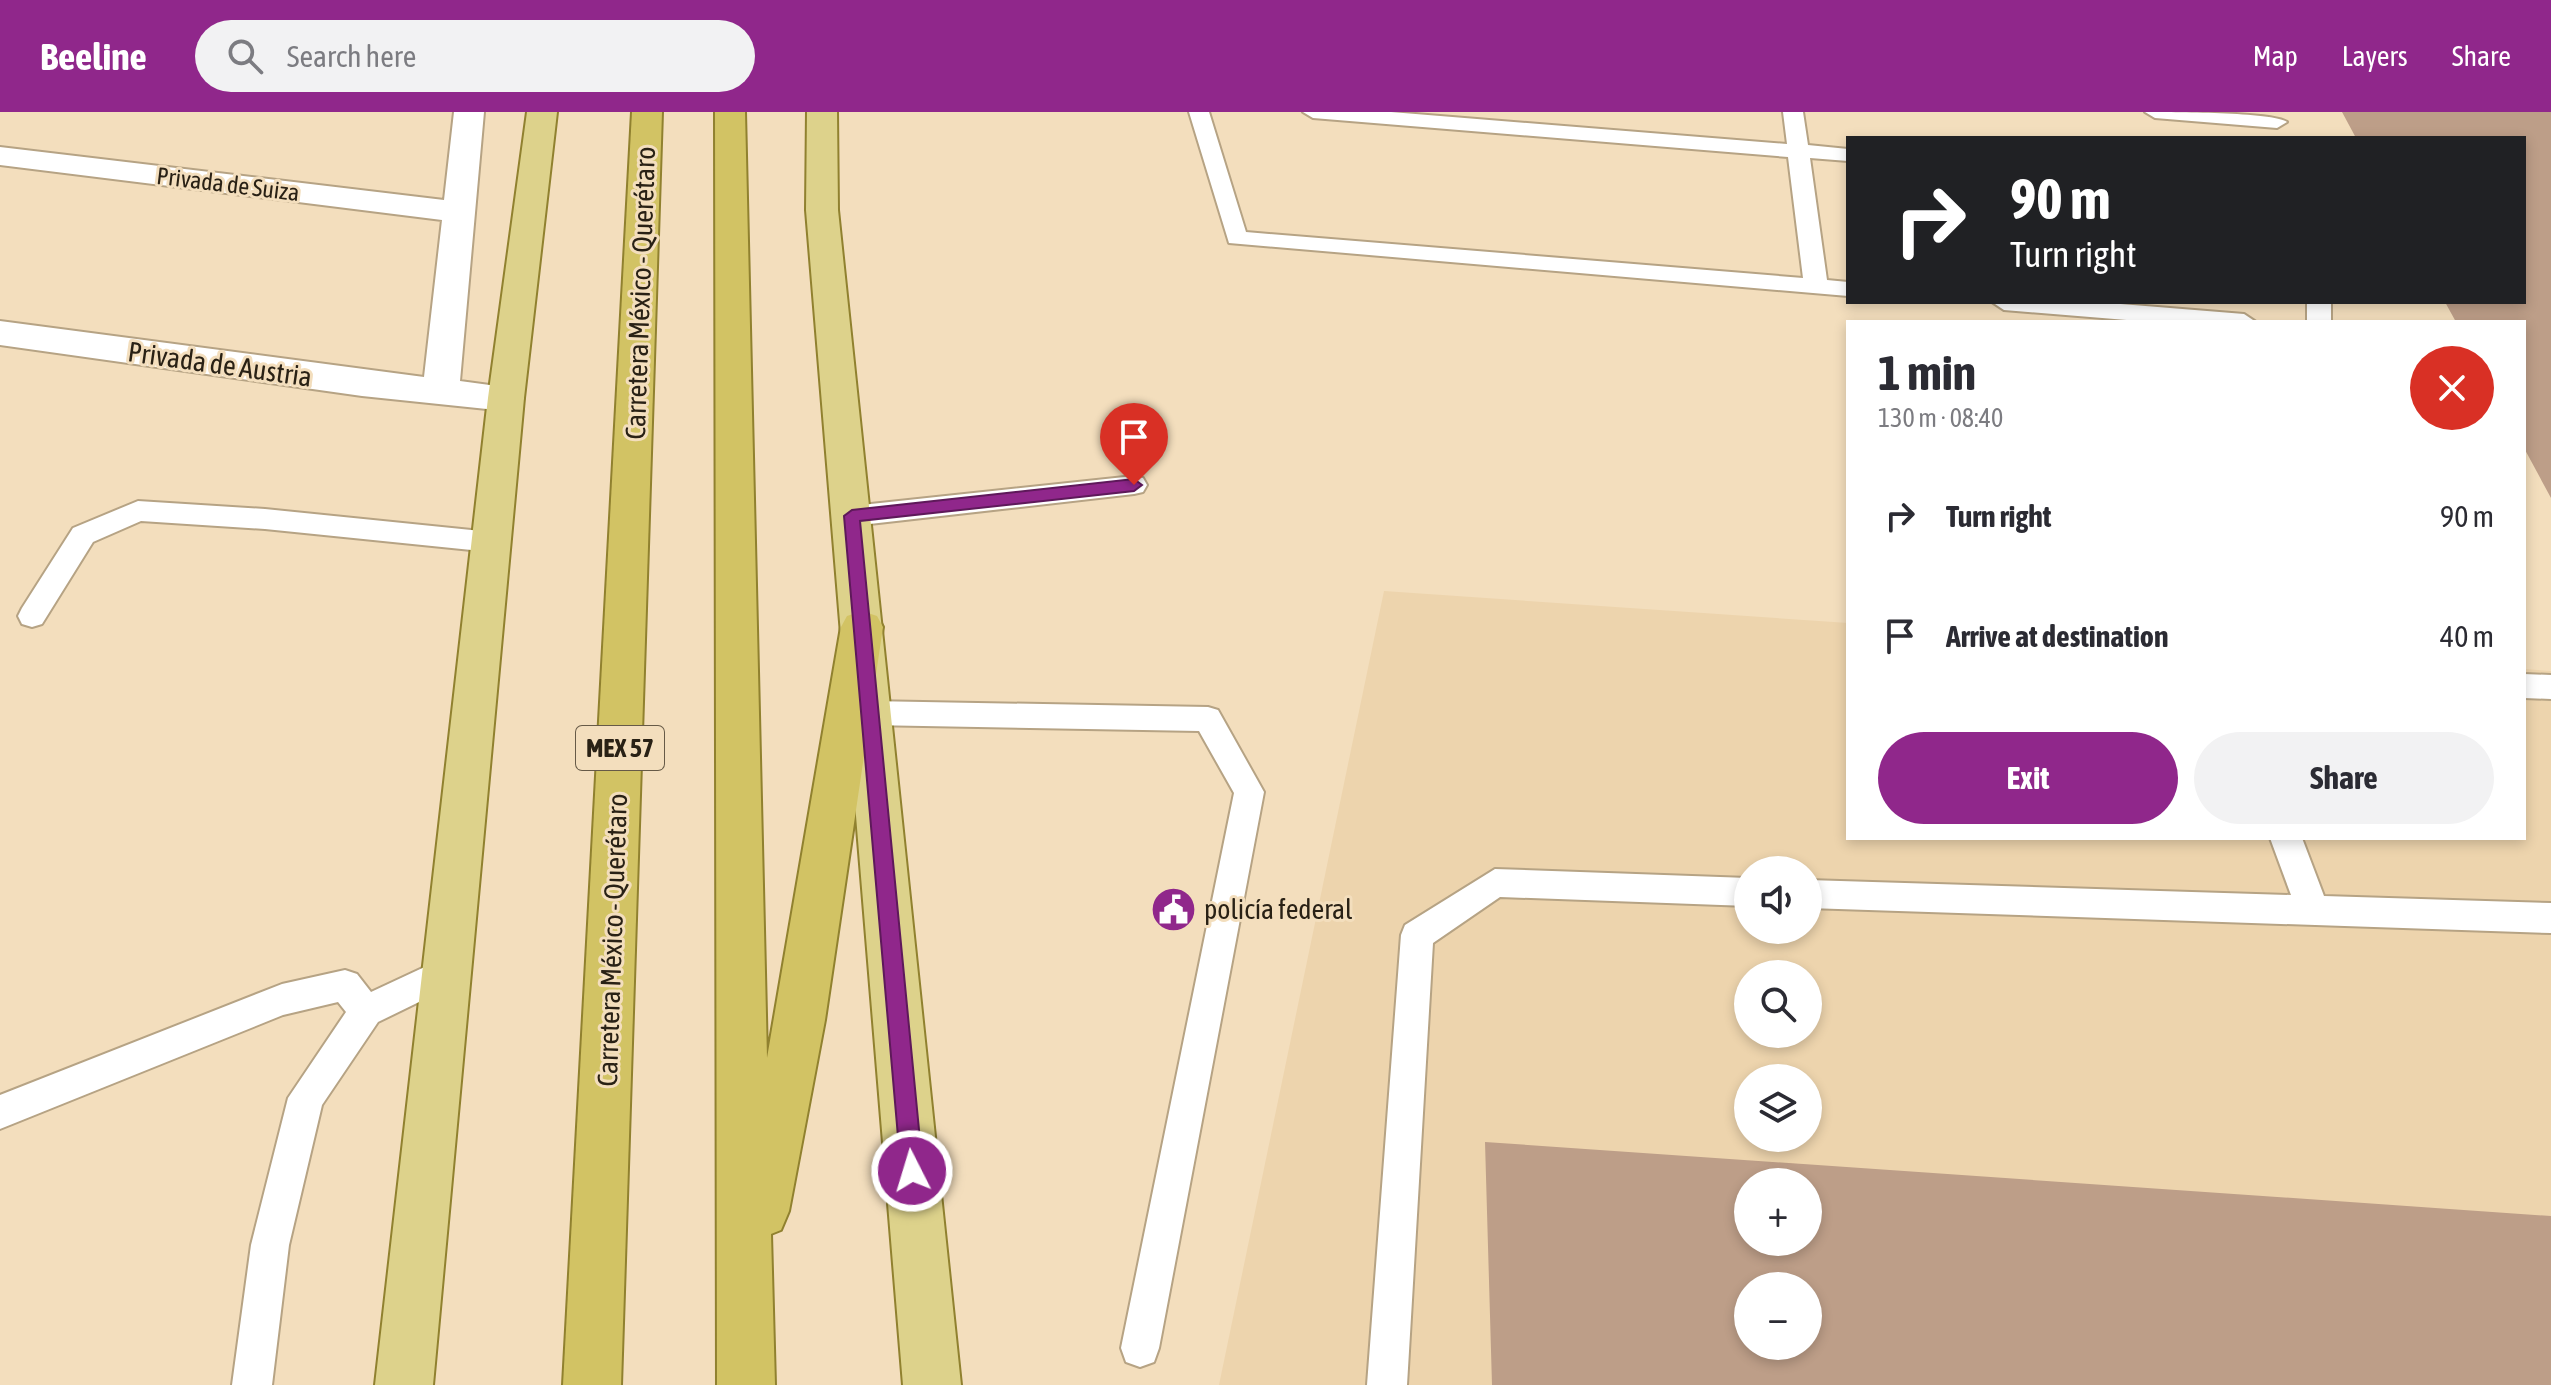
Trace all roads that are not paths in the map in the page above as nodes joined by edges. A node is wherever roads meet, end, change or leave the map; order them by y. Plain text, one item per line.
1 (469, 112) edge
2 (542, 112) edge
3 (647, 112) edge
4 (730, 112) edge
5 (822, 112) edge
6 (1199, 112) edge
7 (1313, 112) edge
8 (1793, 112) edge
9 (2155, 112) edge
10 (2277, 124) edge
11 (1797, 150) junction
12 (1846, 155) edge
13 (0, 156) edge
14 (457, 212) junction
15 (1816, 286) junction
16 (1846, 289) edge
17 (2028, 304) edge
18 (2220, 320) edge
19 (0, 333) edge
20 (441, 391) junction
21 (506, 398) junction
22 (1134, 485) dead end
23 (852, 516) junction
24 (491, 542) junction
25 (32, 616) dead end
26 (862, 627) junction
27 (2526, 686) edge
28 (2551, 687) edge
29 (869, 713) junction
30 (2287, 840) edge
31 (1734, 892) edge
32 (1822, 894) edge
33 (2313, 911) junction
34 (2551, 918) edge
35 (446, 972) junction
36 (366, 1011) junction
37 (0, 1112) edge
38 (745, 1296) junction
39 (1140, 1348) dead end
40 (252, 1385) edge
41 (404, 1385) edge
42 (592, 1385) edge
43 (746, 1385) edge
44 (932, 1385) edge
45 (1387, 1385) edge

1 - 14 street
2 - 21 main road
3 - 42 highway, Carretera México - Querétaro / MEX 57
4 - 38 highway
5 - 23 main road
6 - 15 lane
7 - 11 lane
8 - 11 lane
9 - 10 lane
11 - 12 lane
11 - 15 lane
13 - 14 street, Privada de Suiza
14 - 20 street
15 - 16 lane
17 - 18 lane
19 - 20 street, Privada de Austria
20 - 21 street, Privada de Austria
21 - 24 main road
22 - 23 lane
23 - 26 main road
24 - 25 lane
24 - 35 main road
26 - 29 main road
26 - 38 highway
27 - 28 lane
29 - 39 lane
29 - 44 main road
30 - 33 lane
31 - 45 lane
32 - 33 lane
33 - 34 lane
35 - 36 lane
35 - 41 main road
36 - 37 lane
36 - 40 lane
38 - 43 highway

